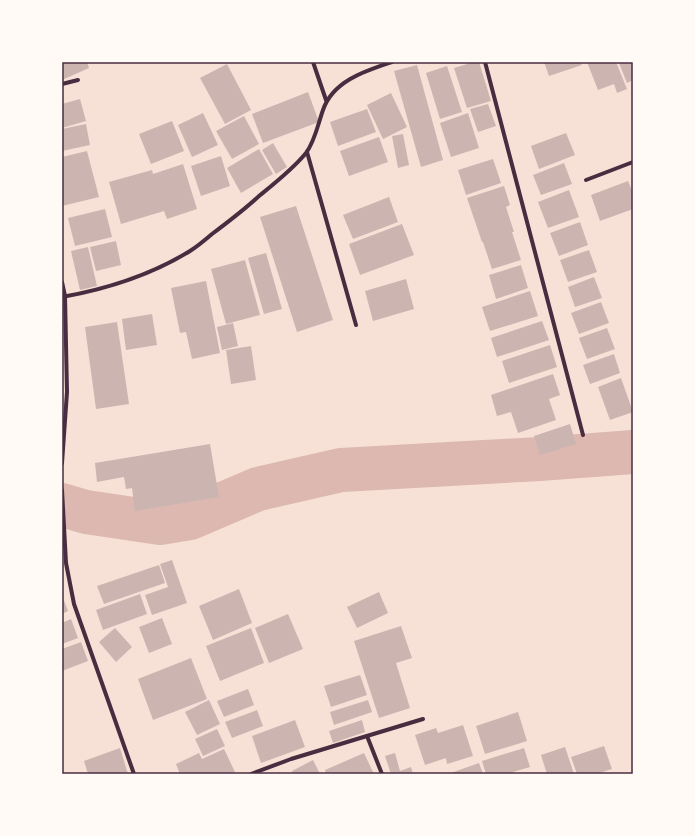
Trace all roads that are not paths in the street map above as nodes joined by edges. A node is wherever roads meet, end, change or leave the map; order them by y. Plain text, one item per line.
1 (313, 62) edge
2 (392, 62) edge
3 (485, 62) edge
4 (78, 80) dead end
5 (62, 84) edge
6 (326, 100) junction
7 (307, 152) junction
8 (633, 162) edge
9 (586, 180) dead end
10 (62, 282) edge
11 (63, 297) edge
12 (356, 325) dead end
13 (583, 435) dead end
14 (62, 463) edge
15 (62, 490) edge
16 (423, 719) dead end
17 (367, 736) junction
18 (134, 774) edge
19 (251, 774) edge
20 (382, 774) edge

1 - 6 street
2 - 6 street
3 - 13 street
4 - 5 street
6 - 7 street
7 - 11 street
7 - 12 street
8 - 9 street
10 - 11 street
11 - 14 street
15 - 18 street
16 - 17 street
17 - 19 street
17 - 20 street

